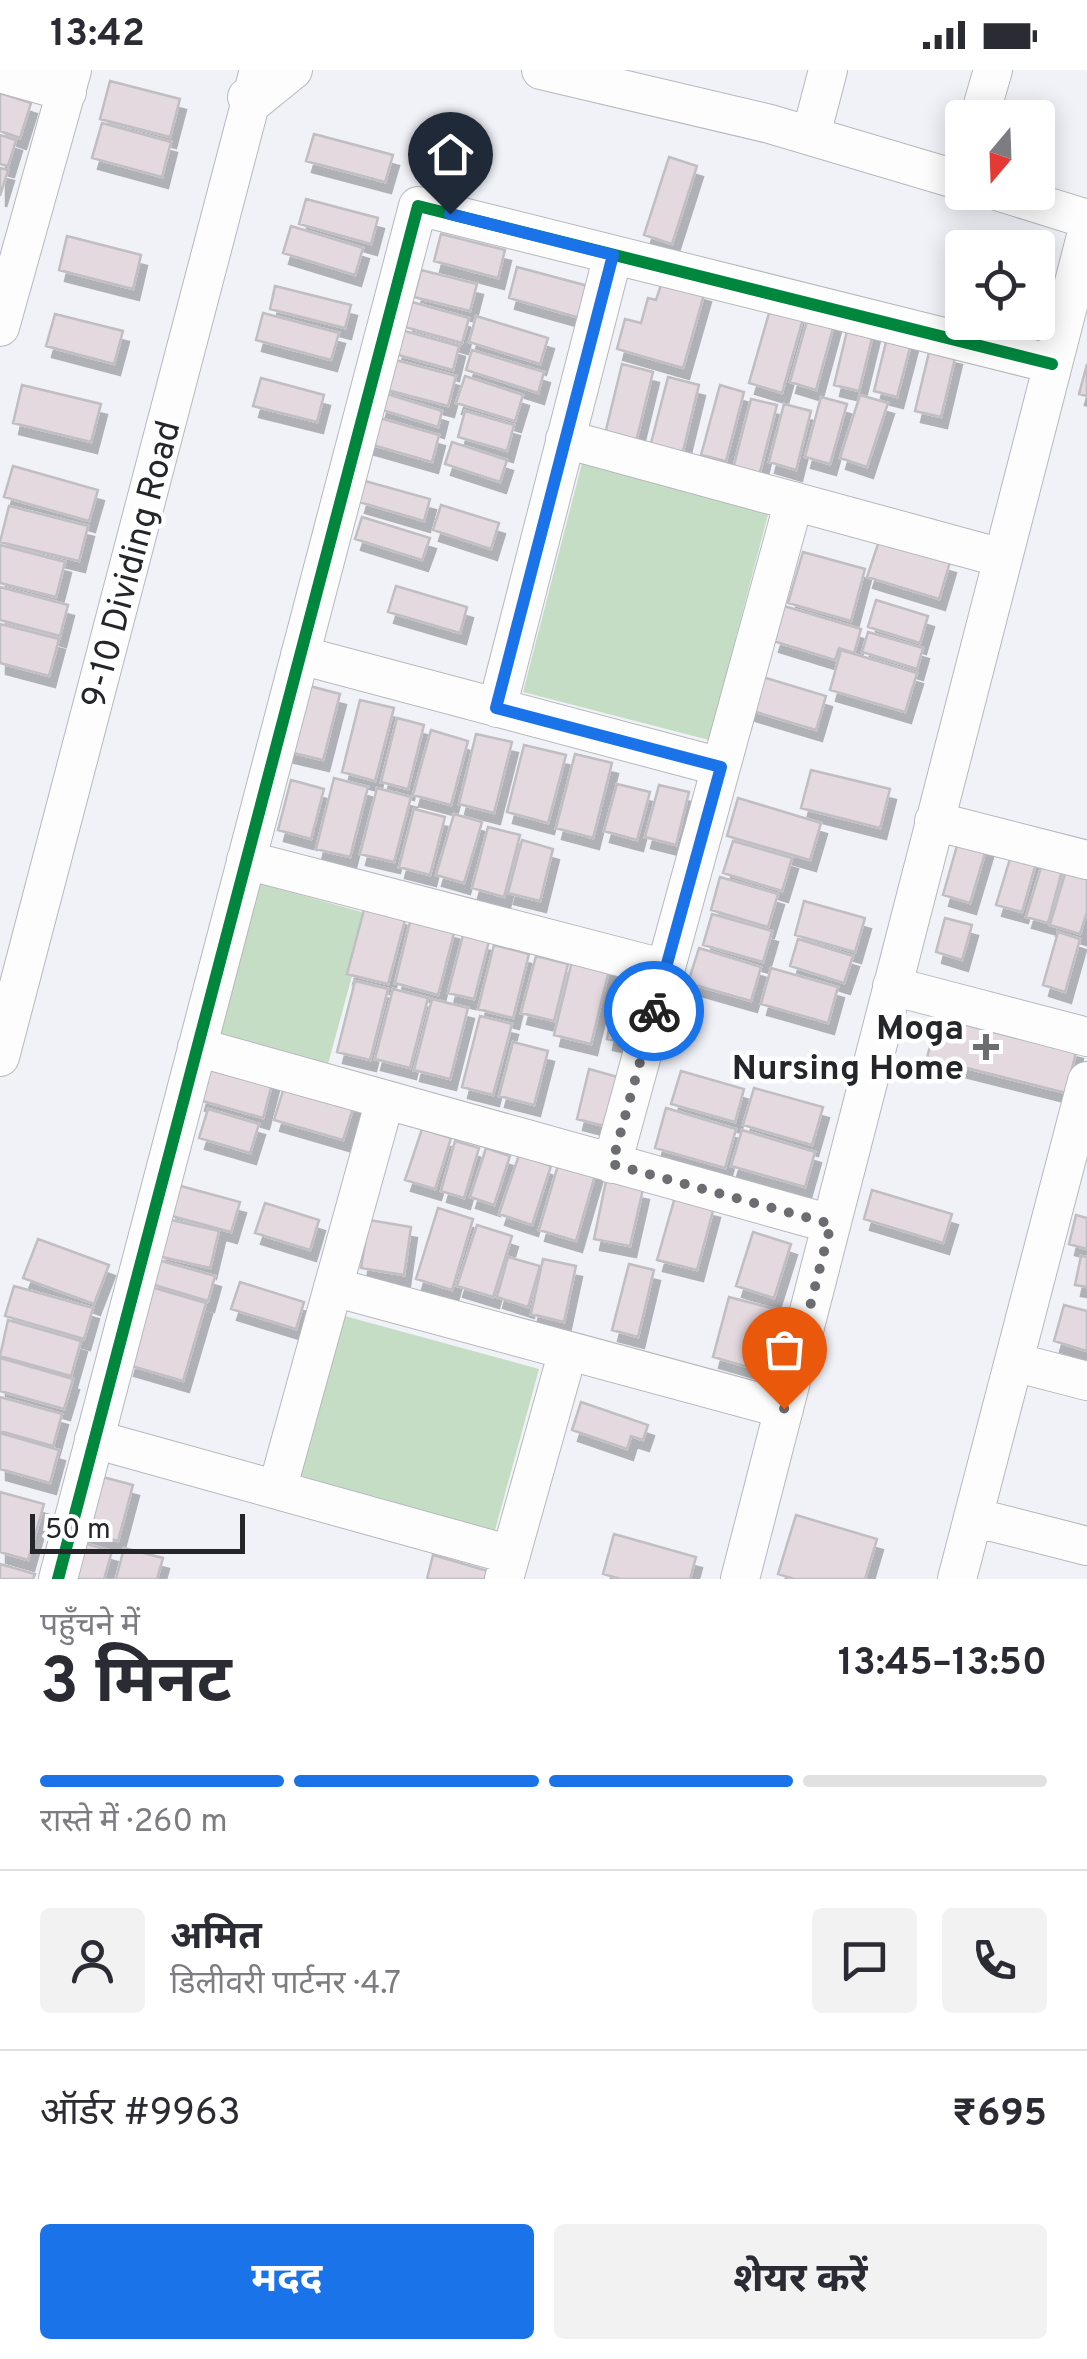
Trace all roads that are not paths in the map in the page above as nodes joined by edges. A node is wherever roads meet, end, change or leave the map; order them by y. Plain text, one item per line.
1 (234, 70) edge
2 (294, 70) edge
3 (541, 70) edge
4 (626, 70) edge
5 (828, 70) edge
6 (993, 70) edge
7 (0, 73) edge
8 (70, 81) edge
9 (255, 87) edge
10 (984, 100) edge
11 (813, 128) junction
12 (945, 155) edge
13 (945, 175) edge
14 (1055, 184) edge
15 (1087, 192) edge
16 (1055, 209) edge
17 (1087, 219) edge
18 (1087, 232) edge
19 (613, 255) junction
20 (0, 327) edge
21 (1066, 352) edge
22 (565, 438) junction
23 (794, 502) junction
24 (1002, 558) junction
25 (300, 655) junction
26 (496, 708) junction
27 (721, 767) junction
28 (934, 821) junction
29 (246, 860) junction
30 (1087, 860) edge
31 (666, 968) junction
32 (892, 986) junction
33 (1087, 1037) edge
34 (197, 1048) junction
35 (0, 1057) edge
36 (1087, 1081) edge
37 (384, 1100) junction
38 (612, 1164) junction
39 (831, 1224) junction
40 (333, 1288) junction
41 (568, 1351) junction
42 (1014, 1362) junction
43 (1087, 1381) edge
44 (784, 1409) junction
45 (94, 1440) junction
46 (277, 1490) junction
47 (973, 1517) junction
48 (1087, 1546) edge
49 (508, 1567) edge
50 (58, 1579) edge
51 (740, 1579) edge
52 (956, 1579) edge

1 - 9 street
2 - 9 street
3 - 11 street
4 - 11 street
5 - 11 street
6 - 10 street
7 - 8 street
8 - 20 street
9 - 35 street, 9-10 Dividing Road
11 - 12 street
11 - 13 street
14 - 15 street
16 - 17 street
18 - 21 street
19 - 21 street
19 - 22 street
19 - 25 street
21 - 24 street
22 - 23 street
22 - 26 street
23 - 24 street
23 - 27 street
24 - 28 street
25 - 26 street
25 - 29 street
26 - 27 street
27 - 31 street
28 - 30 street
28 - 32 street
29 - 31 street
29 - 34 street
31 - 38 street
32 - 33 street
32 - 39 street
34 - 37 street
34 - 45 street
36 - 42 street
37 - 38 street
37 - 40 street
38 - 39 street
39 - 44 street
40 - 41 street
40 - 46 street
41 - 44 street
41 - 49 street
42 - 43 street
42 - 47 street
44 - 51 street
45 - 46 street
45 - 50 street
46 - 49 street
47 - 48 street
47 - 52 street

